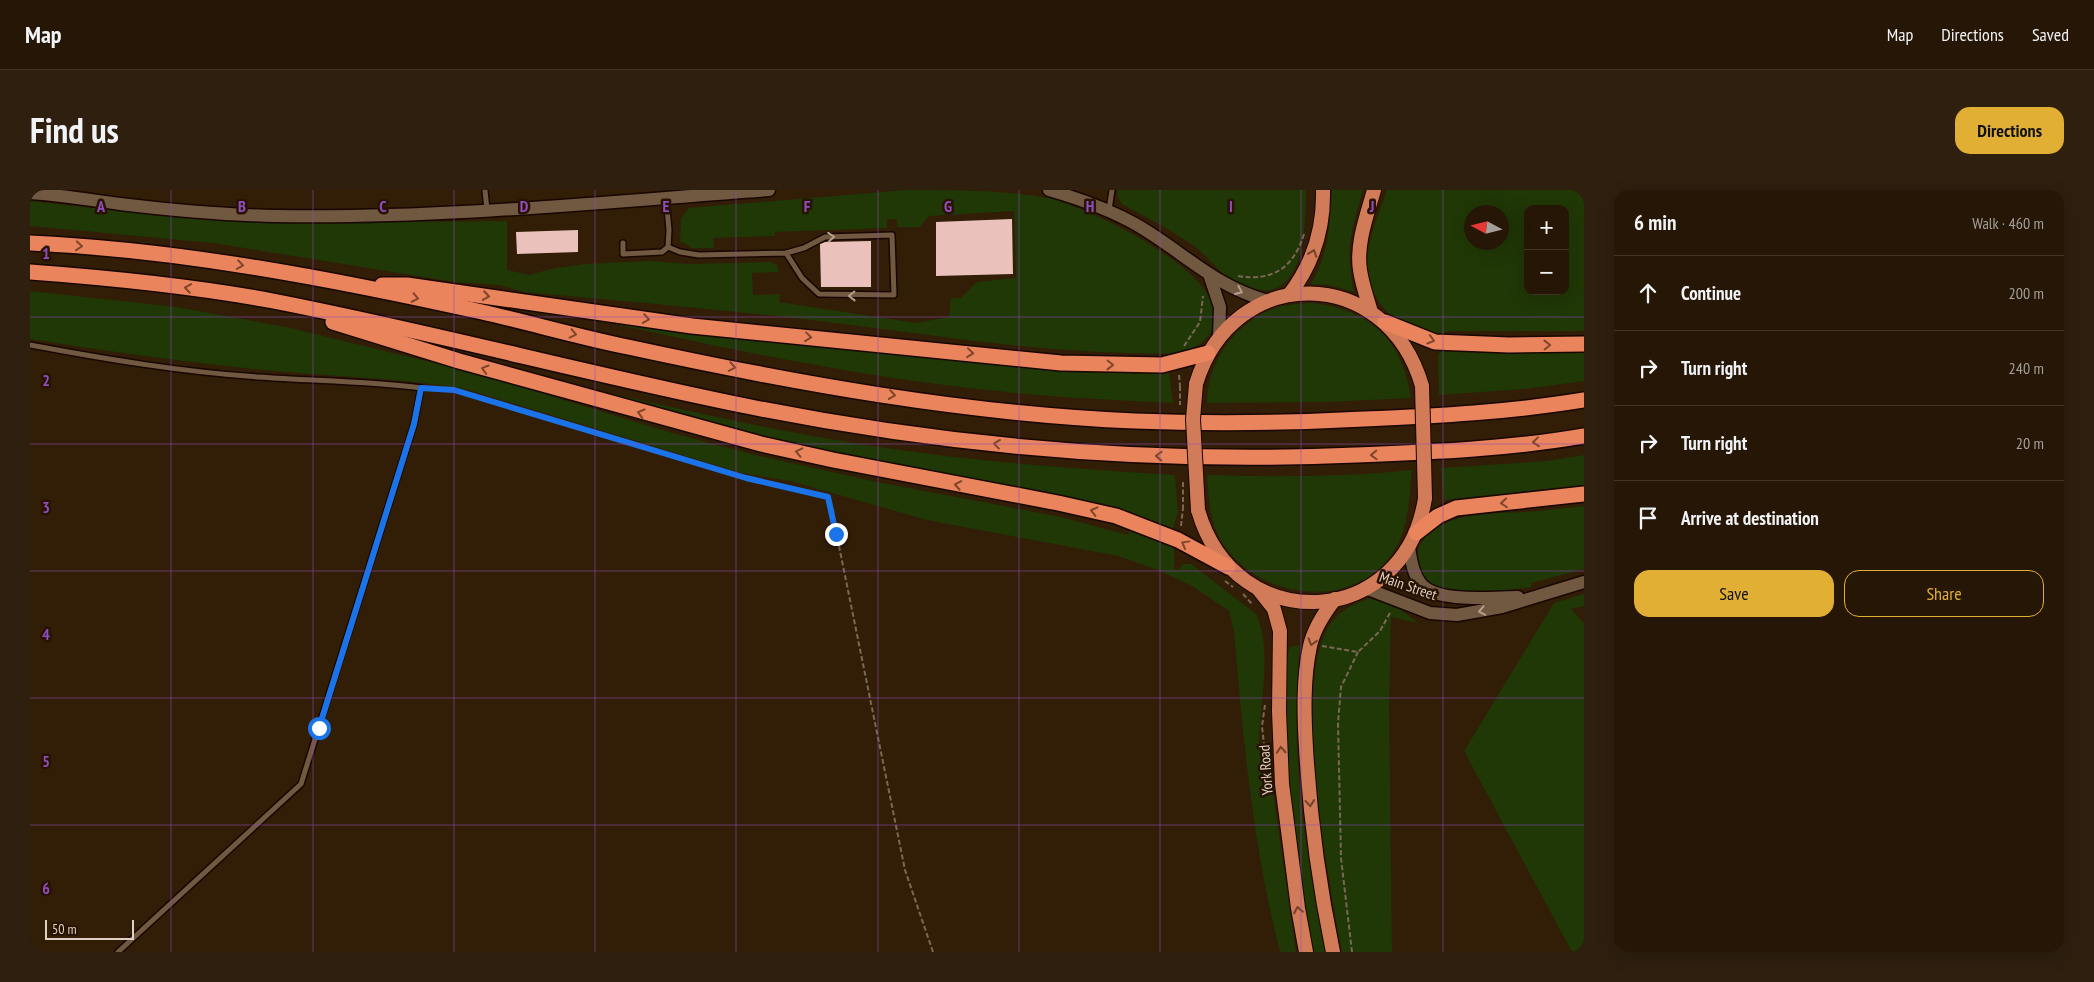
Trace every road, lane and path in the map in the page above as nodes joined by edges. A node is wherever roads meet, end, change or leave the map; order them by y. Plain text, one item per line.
1 (485, 190) edge
2 (769, 190) edge
3 (1048, 190) edge
4 (1112, 190) edge
5 (1323, 190) edge
6 (1374, 190) edge
7 (33, 193) edge
8 (666, 198) junction
9 (487, 210) junction
10 (1109, 210) junction
11 (1306, 230) dead end
12 (30, 242) edge
13 (623, 243) dead end
14 (668, 247) junction
15 (786, 253) junction
16 (30, 272) edge
17 (1231, 273) dead end
18 (1208, 283) junction
19 (350, 284) junction
20 (1289, 295) junction
21 (271, 301) junction
22 (1268, 301) junction
23 (1371, 312) junction
24 (1385, 322) junction
25 (1219, 336) junction
26 (1584, 344) edge
27 (30, 345) edge
28 (1182, 348) dead end
29 (1208, 353) junction
30 (1179, 368) dead end
31 (1180, 386) dead end
32 (421, 388) junction
33 (1584, 400) edge
34 (1584, 436) edge
35 (1584, 494) edge
36 (1184, 508) dead end
37 (1180, 532) dead end
38 (1416, 533) junction
39 (1409, 547) junction
40 (1224, 572) junction
41 (1584, 582) edge
42 (1365, 588) junction
43 (1258, 590) junction
44 (1528, 598) junction
45 (1335, 599) junction
46 (1254, 606) dead end
47 (1358, 652) dead end
48 (118, 952) edge
49 (933, 952) edge
50 (1306, 952) edge
51 (1333, 952) edge
52 (1352, 952) edge

1 - 9 lane
2 - 8 street
3 - 10 street
4 - 10 lane
20 -> 5 highway
6 - 23 highway
7 - 9 street
8 - 9 street
8 - 14 lane
10 - 18 street
11 - 17 path
12 -> 19 highway
13 - 14 lane
14 - 15 lane
15 -> 15 lane
21 -> 16 highway
18 -> 22 street
18 - 25 street
18 - 28 path
19 -> 29 highway
19 -> 33 highway
20 - 22 highway
20 - 23 highway
34 -> 21 highway
40 -> 21 highway
22 - 25 highway
23 - 24 highway
24 -> 26 highway
24 - 38 highway, bridge
25 - 29 highway
27 - 32 lane
29 - 40 highway, bridge
30 - 31 path
32 - 48 lane
32 - 49 path
35 -> 38 highway
36 - 37 path
38 - 39 highway
39 - 42 highway
39 - 44 street, Main Street
40 - 43 highway
40 - 46 path
41 - 44 street, Main Street
44 -> 42 street, Main Street
42 - 45 highway
43 - 45 highway
50 -> 43 highway, York Road
45 -> 51 highway
47 - 52 path

